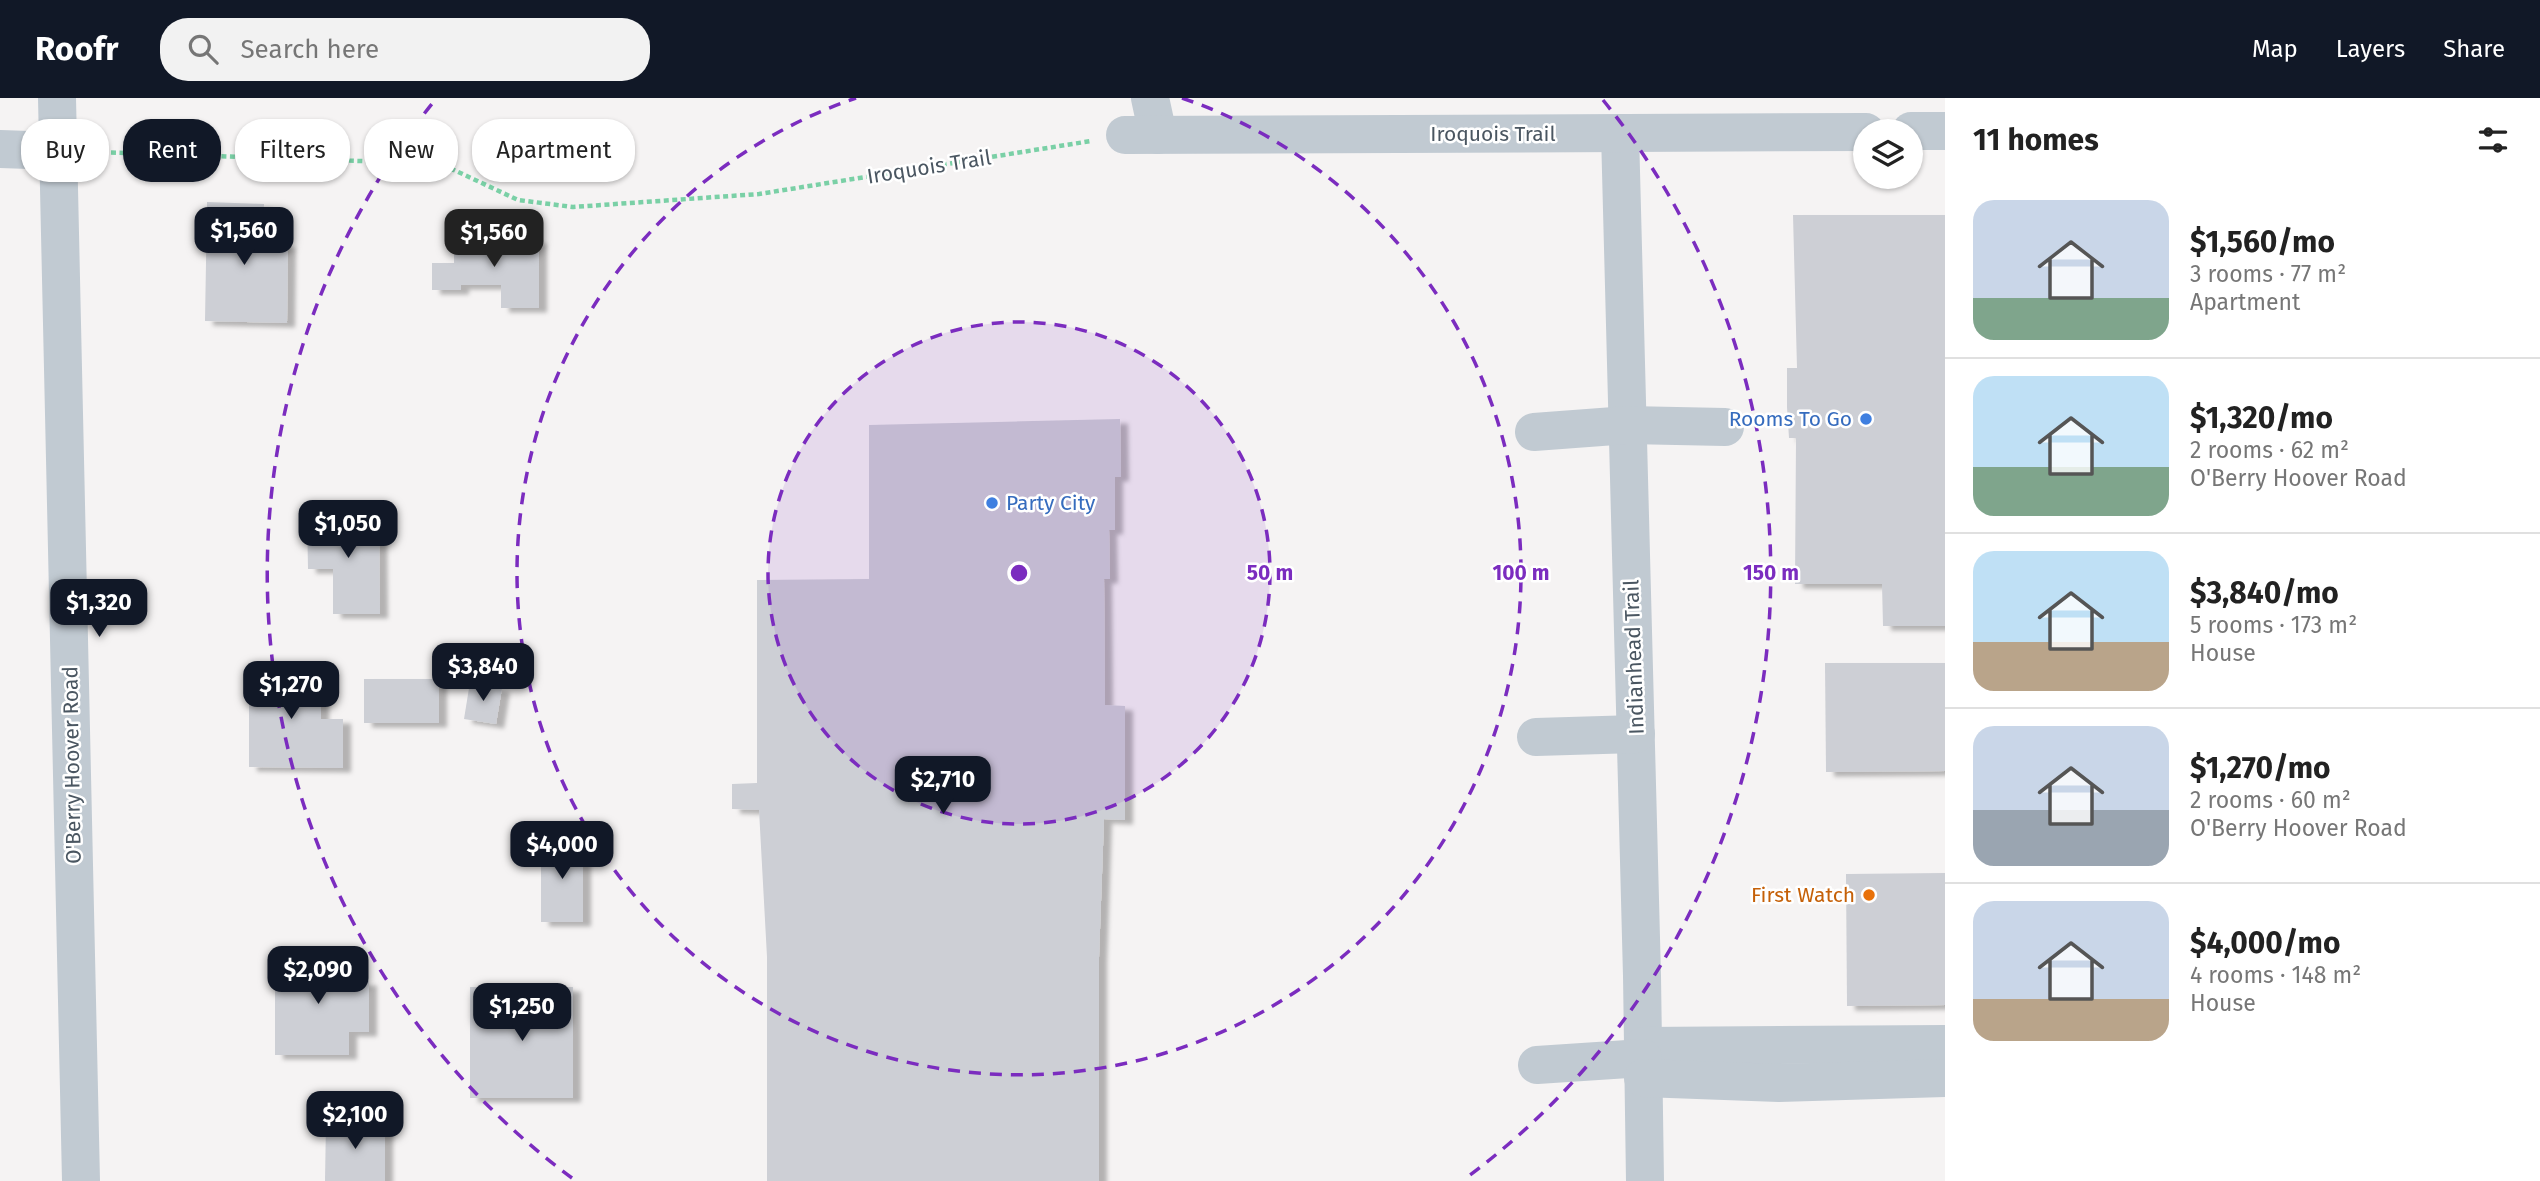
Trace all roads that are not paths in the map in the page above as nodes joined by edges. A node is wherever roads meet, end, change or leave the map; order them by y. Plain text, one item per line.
1 (57, 98) edge
2 (1150, 98) edge
3 (57, 119) edge
4 (1923, 131) edge
5 (1945, 131) edge
6 (1853, 132) edge
7 (1620, 133) junction
8 (0, 149) edge
9 (21, 149) edge
10 (59, 182) edge
11 (1628, 425) junction
12 (1725, 427) dead end
13 (1534, 432) dead end
14 (1636, 734) junction
15 (1536, 737) dead end
16 (1945, 1044) edge
17 (1643, 1061) junction
18 (1537, 1065) dead end
19 (1945, 1078) edge
20 (81, 1181) edge
21 (1645, 1181) edge

1 - 3 street, O'Berry Hoover Road
2 - 7 street, Iroquois Trail
4 - 5 street
6 - 7 street, Iroquois Trail
7 - 11 street, Indianhead Trail
8 - 9 street
10 - 20 street, O'Berry Hoover Road
11 - 12 street
11 - 13 street
11 - 14 street, Indianhead Trail
14 - 15 street
14 - 17 street, Indianhead Trail
16 - 17 street
17 - 18 street
17 - 19 street
17 - 21 street, Indianhead Trail

